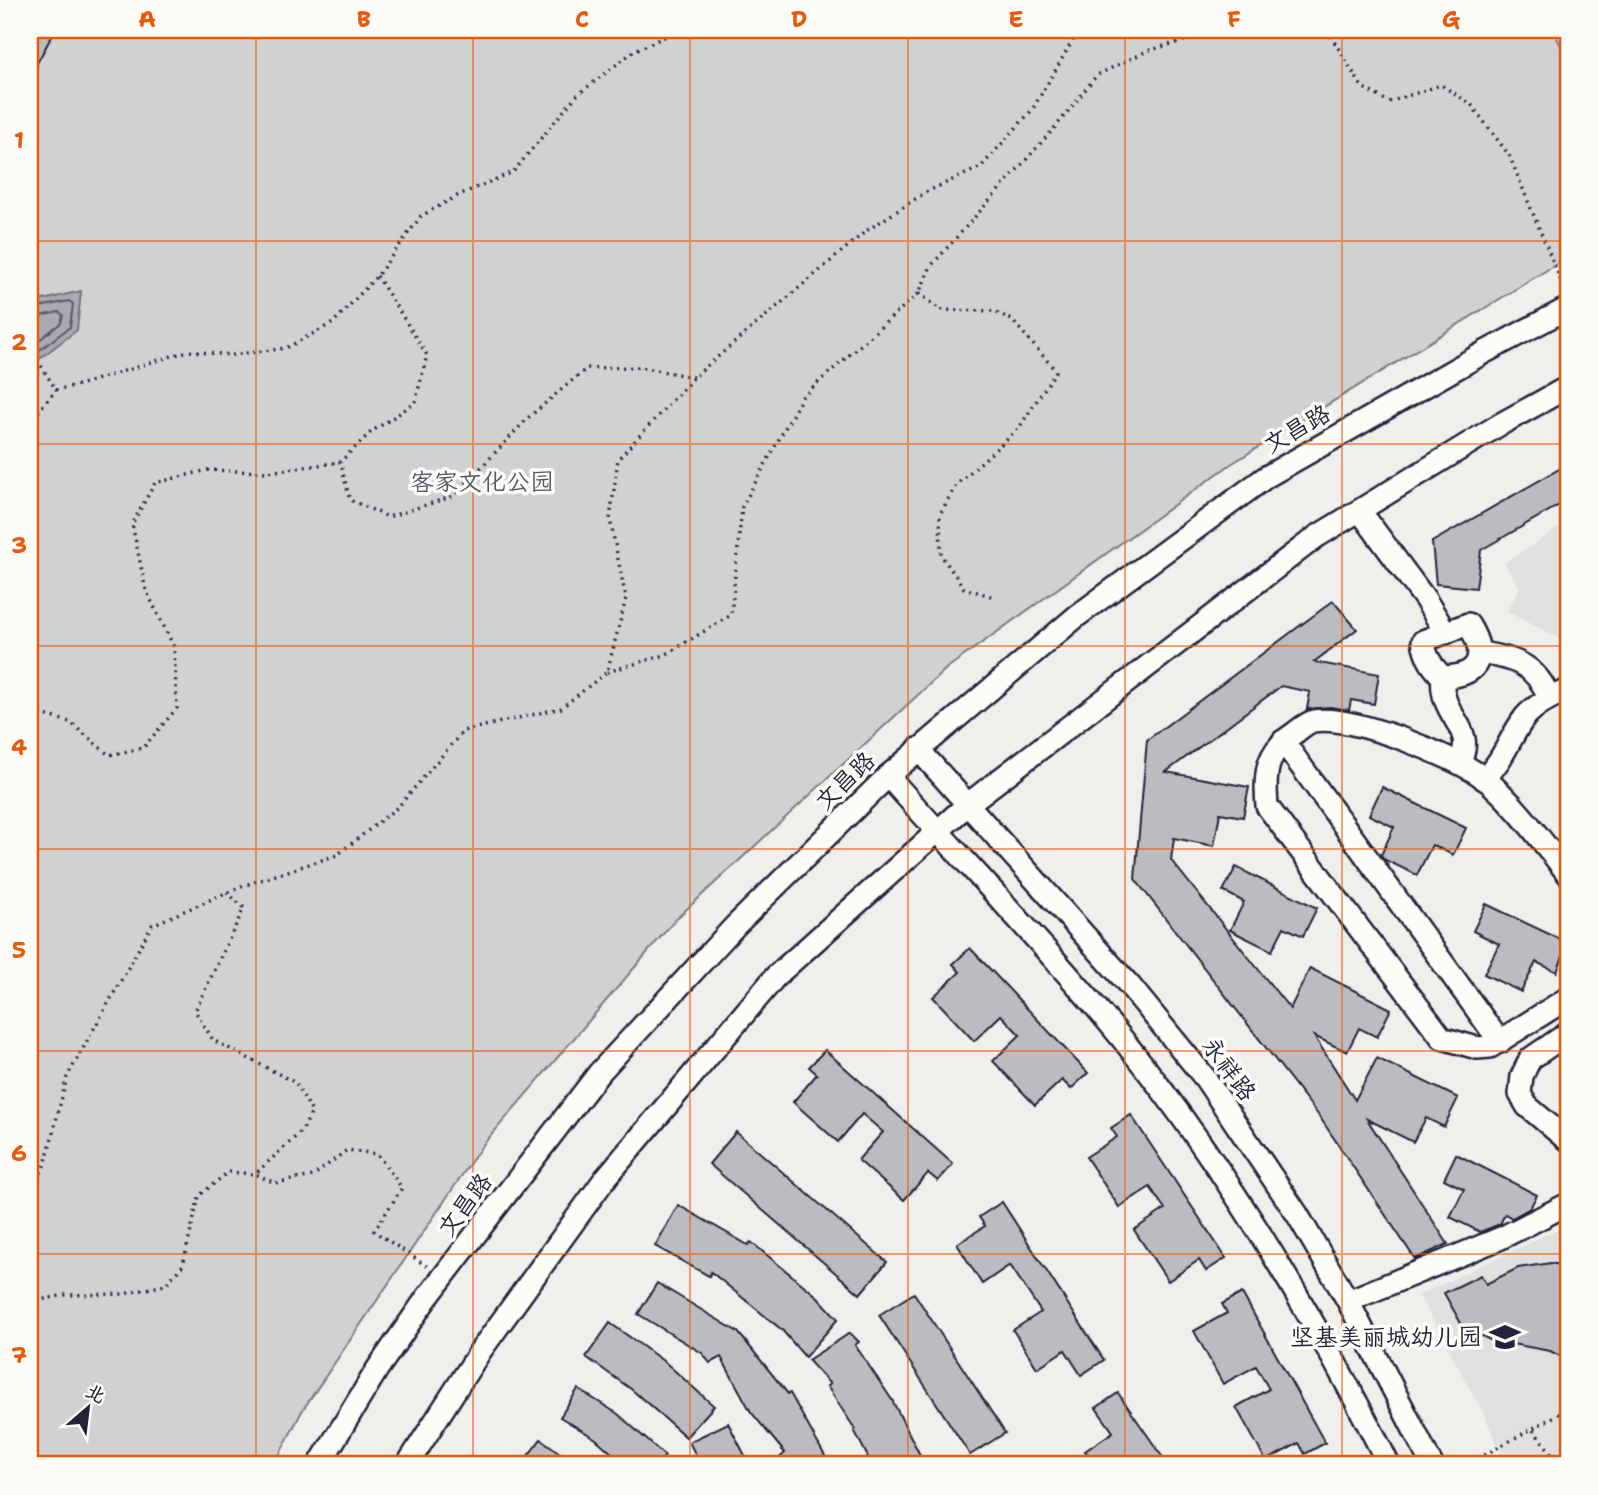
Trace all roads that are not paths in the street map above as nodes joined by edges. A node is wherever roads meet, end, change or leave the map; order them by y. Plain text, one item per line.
1 (1568, 309) edge
2 (1568, 387) edge
3 (1360, 511) junction
4 (1446, 634) junction
5 (1480, 653) junction
6 (1443, 677) junction
7 (1559, 694) edge
8 (1283, 741) junction
9 (918, 749) junction
10 (1459, 763) junction
11 (888, 776) junction
12 (1485, 779) junction
13 (968, 804) junction
14 (936, 830) junction
15 (1568, 874) edge
16 (1568, 999) edge
17 (1568, 1033) edge
18 (1500, 1042) junction
19 (1568, 1139) edge
20 (1568, 1204) edge
21 (1348, 1301) junction
22 (319, 1465) edge
23 (407, 1465) edge
24 (1389, 1465) edge
25 (1432, 1465) edge

1 - 9 street, 文昌路
2 - 3 street
3 - 4 street
3 - 13 street
4 - 5 street
4 - 6 street
5 - 6 street
5 - 7 street
6 - 10 street
7 - 12 street
8 - 10 street
8 - 18 street
8 - 18 street
9 - 11 street, 文昌路
9 - 13 street, 永祥路
10 - 12 street
11 - 14 street
11 - 22 street, 文昌路
12 - 15 street
13 - 14 street
13 - 21 street, 永祥路
14 - 23 street
14 - 24 street
16 - 18 street
17 - 19 street
20 - 21 street
21 - 25 street, 永祥路

